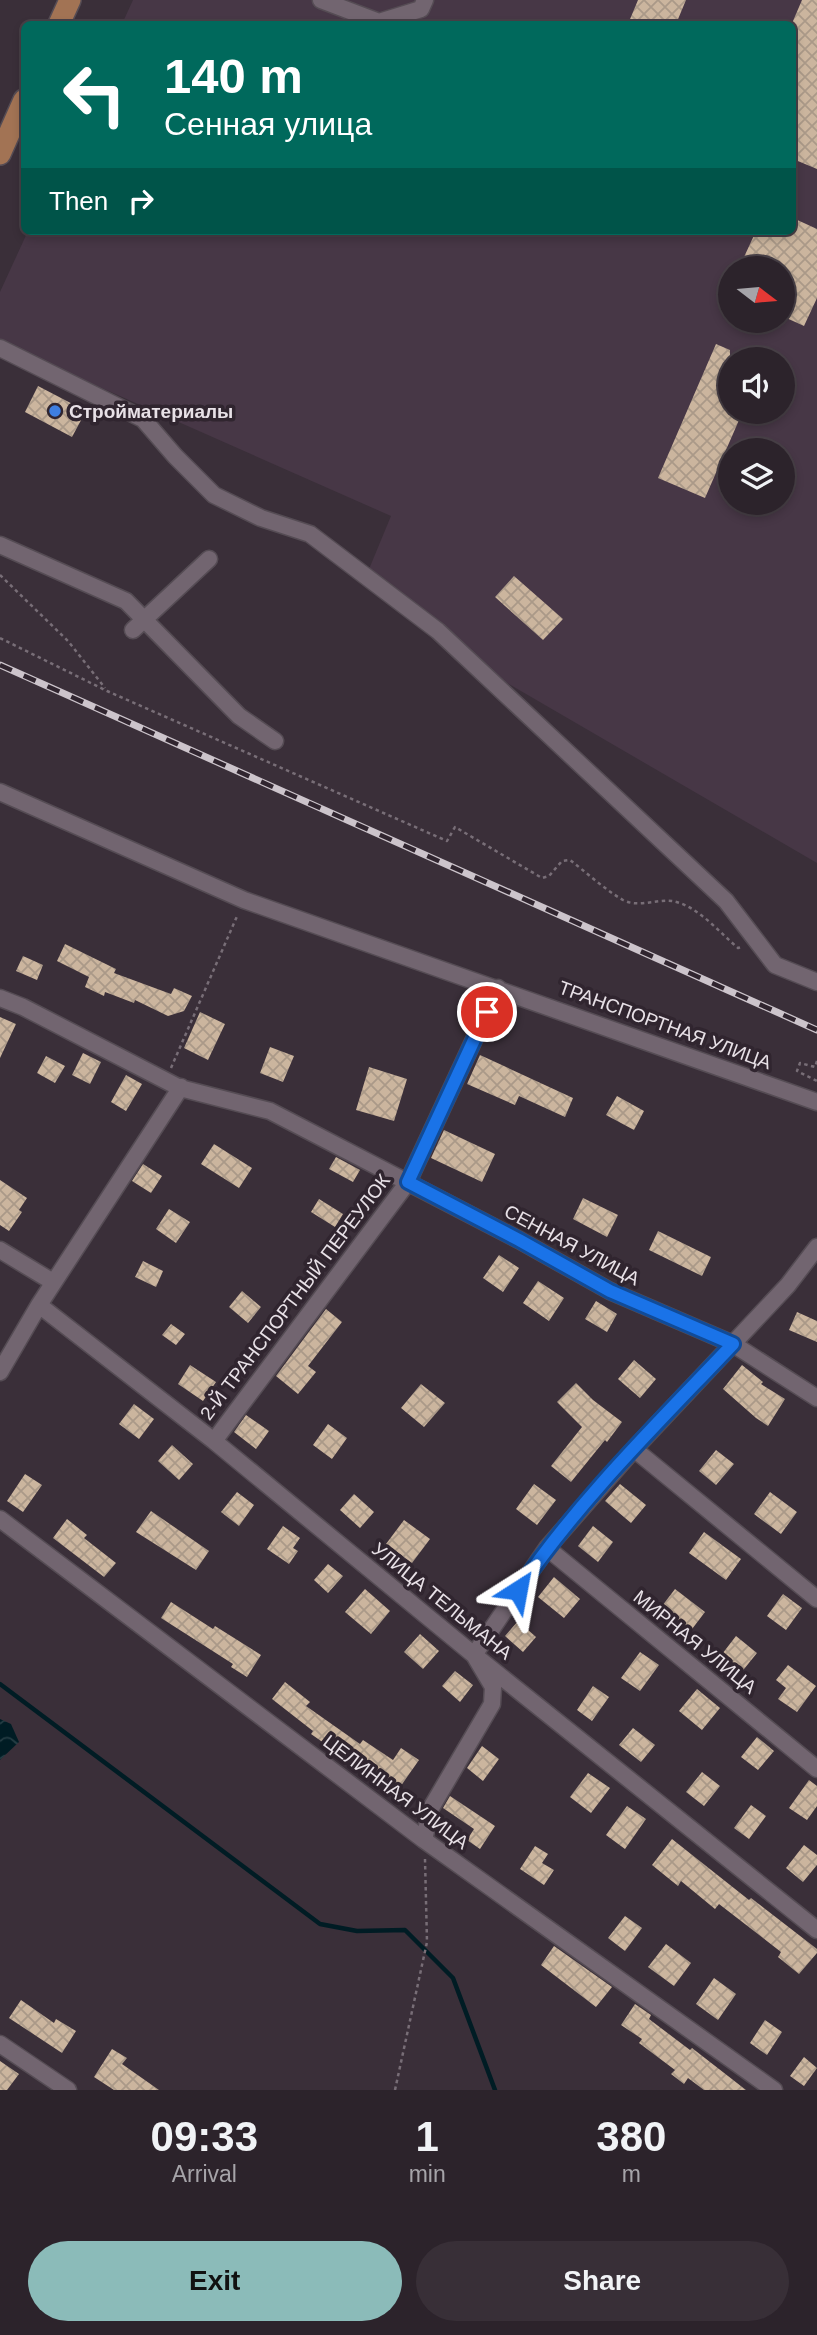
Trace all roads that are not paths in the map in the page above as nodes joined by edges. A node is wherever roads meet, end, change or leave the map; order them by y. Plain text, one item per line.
1 (70, 0) edge
2 (321, 0) edge
3 (425, 0) edge
4 (60, 21) edge
5 (376, 21) edge
6 (382, 21) edge
7 (21, 107) edge
8 (0, 154) edge
9 (0, 348) edge
10 (0, 545) edge
11 (209, 559) dead end
12 (139, 625) junction
13 (275, 741) dead end
14 (0, 792) edge
15 (817, 982) edge
16 (498, 988) junction
17 (0, 998) edge
18 (175, 1085) junction
19 (817, 1102) edge
20 (408, 1182) junction
21 (817, 1247) edge
22 (0, 1250) edge
23 (54, 1282) junction
24 (39, 1305) junction
25 (733, 1344) junction
26 (0, 1372) edge
27 (817, 1398) edge
28 (214, 1441) junction
29 (634, 1449) junction
30 (0, 1519) edge
31 (547, 1548) junction
32 (817, 1599) edge
33 (474, 1655) junction
34 (817, 1769) edge
35 (424, 1840) junction
36 (817, 1930) edge
37 (0, 2044) edge
38 (68, 2090) edge
39 (774, 2090) edge

1 - 4 main road
2 - 5 street
3 - 6 street
7 - 8 main road
9 - 15 street
10 - 12 street
11 - 12 street
12 - 13 street
14 - 16 street, ТРАНСПОРТНАЯ УЛИЦА
16 - 19 street, ТРАНСПОРТНАЯ УЛИЦА
16 - 20 street, 2-Й ТРАНСПОРТНЫЙ ПЕРЕУЛОК
17 - 18 street, СЕННАЯ УЛИЦА
18 - 20 street, СЕННАЯ УЛИЦА
18 - 23 street
20 - 25 street, СЕННАЯ УЛИЦА
20 - 28 street, 2-Й ТРАНСПОРТНЫЙ ПЕРЕУЛОК
21 - 25 street
22 - 23 street
23 - 24 street
24 - 26 street
24 - 28 street, УЛИЦА ТЕЛЬМАНА
25 - 27 street, СЕННАЯ УЛИЦА
25 - 29 street
28 - 33 street, УЛИЦА ТЕЛЬМАНА
29 - 31 street
29 - 32 street
30 - 35 street, ЦЕЛИННАЯ УЛИЦА
31 - 33 street
31 - 34 street, МИРНАЯ УЛИЦА
33 - 35 street
33 - 36 street, УЛИЦА ТЕЛЬМАНА
35 - 39 street, ЦЕЛИННАЯ УЛИЦА
37 - 38 street

